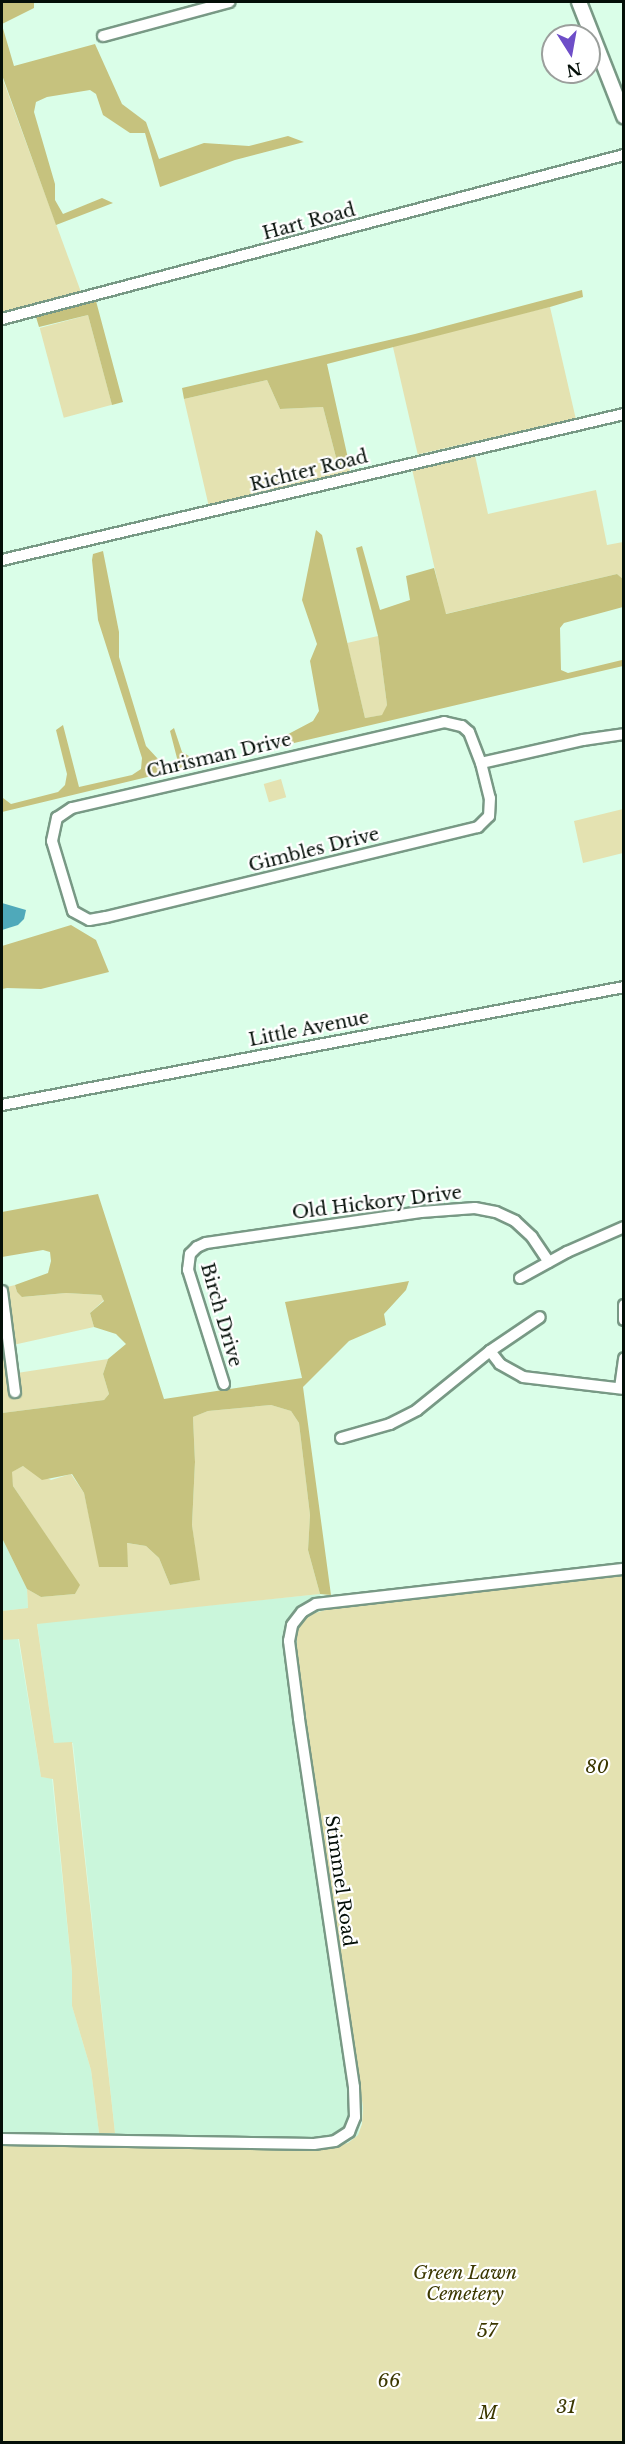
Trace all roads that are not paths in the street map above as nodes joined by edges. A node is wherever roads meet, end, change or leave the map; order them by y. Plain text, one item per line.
1 (229, 2) edge
2 (579, 2) edge
3 (103, 36) dead end
4 (624, 116) edge
5 (624, 155) edge
6 (2, 319) edge
7 (624, 414) edge
8 (2, 560) edge
9 (624, 734) edge
10 (481, 763) junction
11 (89, 920) joint
12 (624, 987) edge
13 (2, 1105) edge
14 (624, 1227) edge
15 (190, 1254) joint
16 (549, 1262) junction
17 (520, 1278) dead end
18 (2, 1291) edge
19 (624, 1305) edge
20 (540, 1317) dead end
21 (624, 1320) edge
22 (490, 1351) junction
23 (624, 1358) edge
24 (224, 1384) dead end
25 (622, 1389) edge
26 (15, 1392) dead end
27 (341, 1438) dead end
28 (624, 1569) edge
29 (2, 2139) edge

1 - 3 street
2 - 4 main road
5 - 6 street, Hart Road
7 - 8 street, Richter Road
9 - 10 street
10 - 11 street, Gimbles Drive
10 - 11 street, Chrisman Drive
12 - 13 street, Little Avenue
14 - 16 street
15 - 16 street, Old Hickory Drive
15 - 24 street, Birch Drive
16 - 17 street
18 - 26 street
19 - 21 street
20 - 22 street
22 - 25 street
22 - 27 street
23 - 25 street
28 - 29 street, Stimmel Road

